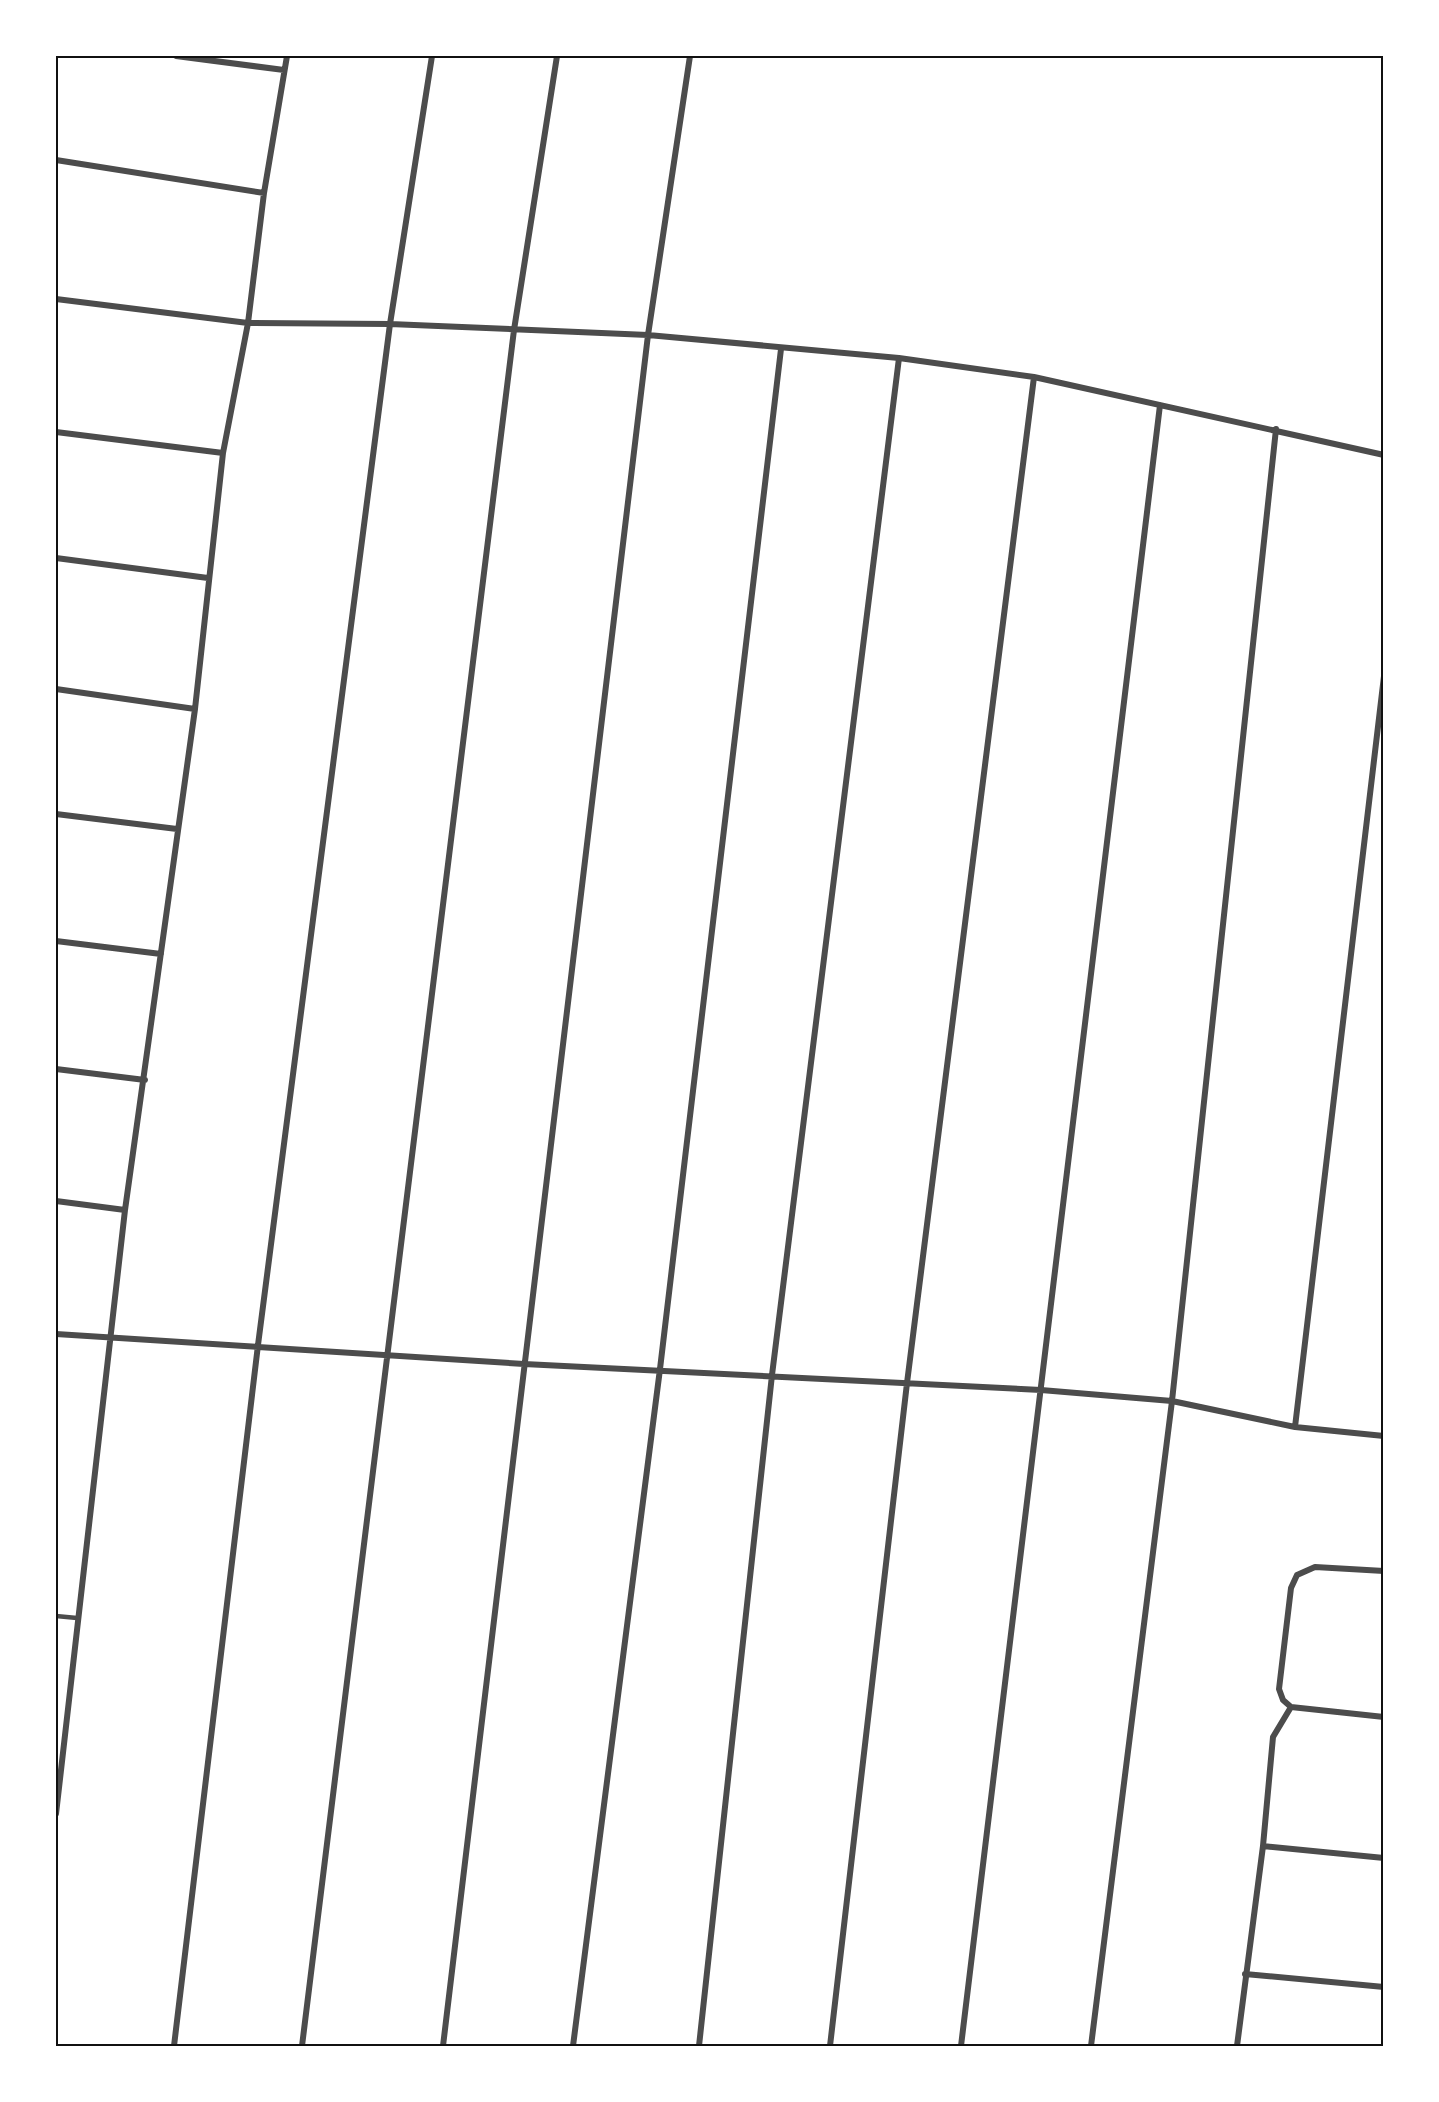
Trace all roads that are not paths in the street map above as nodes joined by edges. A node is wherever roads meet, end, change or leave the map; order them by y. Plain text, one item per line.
1 (177, 56) edge
2 (287, 56) edge
3 (432, 56) edge
4 (557, 56) edge
5 (690, 56) edge
6 (284, 70) junction
7 (56, 160) edge
8 (264, 193) junction
9 (56, 299) edge
10 (248, 323) junction
11 (390, 324) junction
12 (514, 330) junction
13 (648, 335) junction
14 (781, 349) junction
15 (899, 358) junction
16 (1034, 377) junction
17 (1160, 405) junction
18 (1276, 429) junction
19 (56, 432) edge
20 (223, 453) junction
21 (1383, 455) edge
22 (56, 558) edge
23 (208, 578) junction
24 (1383, 676) edge
25 (56, 690) edge
26 (195, 709) junction
27 (56, 814) edge
28 (177, 829) junction
29 (56, 941) edge
30 (161, 954) junction
31 (56, 1069) edge
32 (145, 1080) junction
33 (56, 1202) edge
34 (124, 1210) junction
35 (56, 1334) edge
36 (111, 1340) junction
37 (258, 1345) junction
38 (388, 1354) junction
39 (524, 1364) junction
40 (660, 1369) junction
41 (772, 1375) junction
42 (907, 1383) junction
43 (1041, 1390) junction
44 (1172, 1401) junction
45 (1295, 1427) junction
46 (1383, 1436) edge
47 (1383, 1571) edge
48 (56, 1616) edge
49 (77, 1618) junction
50 (1291, 1707) junction
51 (1383, 1718) edge
52 (56, 1814) edge
53 (1263, 1846) junction
54 (1383, 1858) edge
55 (1245, 1974) junction
56 (1383, 1988) edge
57 (174, 2046) edge
58 (302, 2046) edge
59 (443, 2046) edge
60 (573, 2046) edge
61 (699, 2046) edge
62 (830, 2046) edge
63 (961, 2046) edge
64 (1092, 2046) edge
65 (1237, 2046) edge

1 - 6 street
2 - 6 street
3 - 11 street
4 - 12 street
5 - 13 street
6 - 8 street
7 - 8 street
8 - 10 street
9 - 10 street
10 - 11 street
10 - 20 street
11 - 12 street
11 - 37 street
12 - 13 street
12 - 38 street
13 - 14 street
13 - 39 street
14 - 15 street
14 - 40 street
15 - 16 street
15 - 41 street
16 - 17 street
16 - 42 street
17 - 18 street
17 - 43 street
18 - 21 street
18 - 44 street
19 - 20 street
20 - 23 street
22 - 23 street
23 - 26 street
24 - 45 street
25 - 26 street
26 - 28 street
27 - 28 street
28 - 30 street
29 - 30 street
30 - 32 street
31 - 32 street
32 - 34 street
33 - 34 street
34 - 36 street
35 - 36 street
36 - 37 street
36 - 49 street
37 - 38 street
37 - 57 street
38 - 39 street
38 - 58 street
39 - 40 street
39 - 59 street
40 - 41 street
40 - 60 street
41 - 42 street
41 - 61 street
42 - 43 street
42 - 62 street
43 - 44 street
43 - 63 street
44 - 45 street
44 - 64 street
45 - 46 street
47 - 50 street
48 - 49 lane
49 - 52 street
50 - 51 street
50 - 53 street
53 - 54 street
53 - 55 street
55 - 56 street
55 - 65 street

